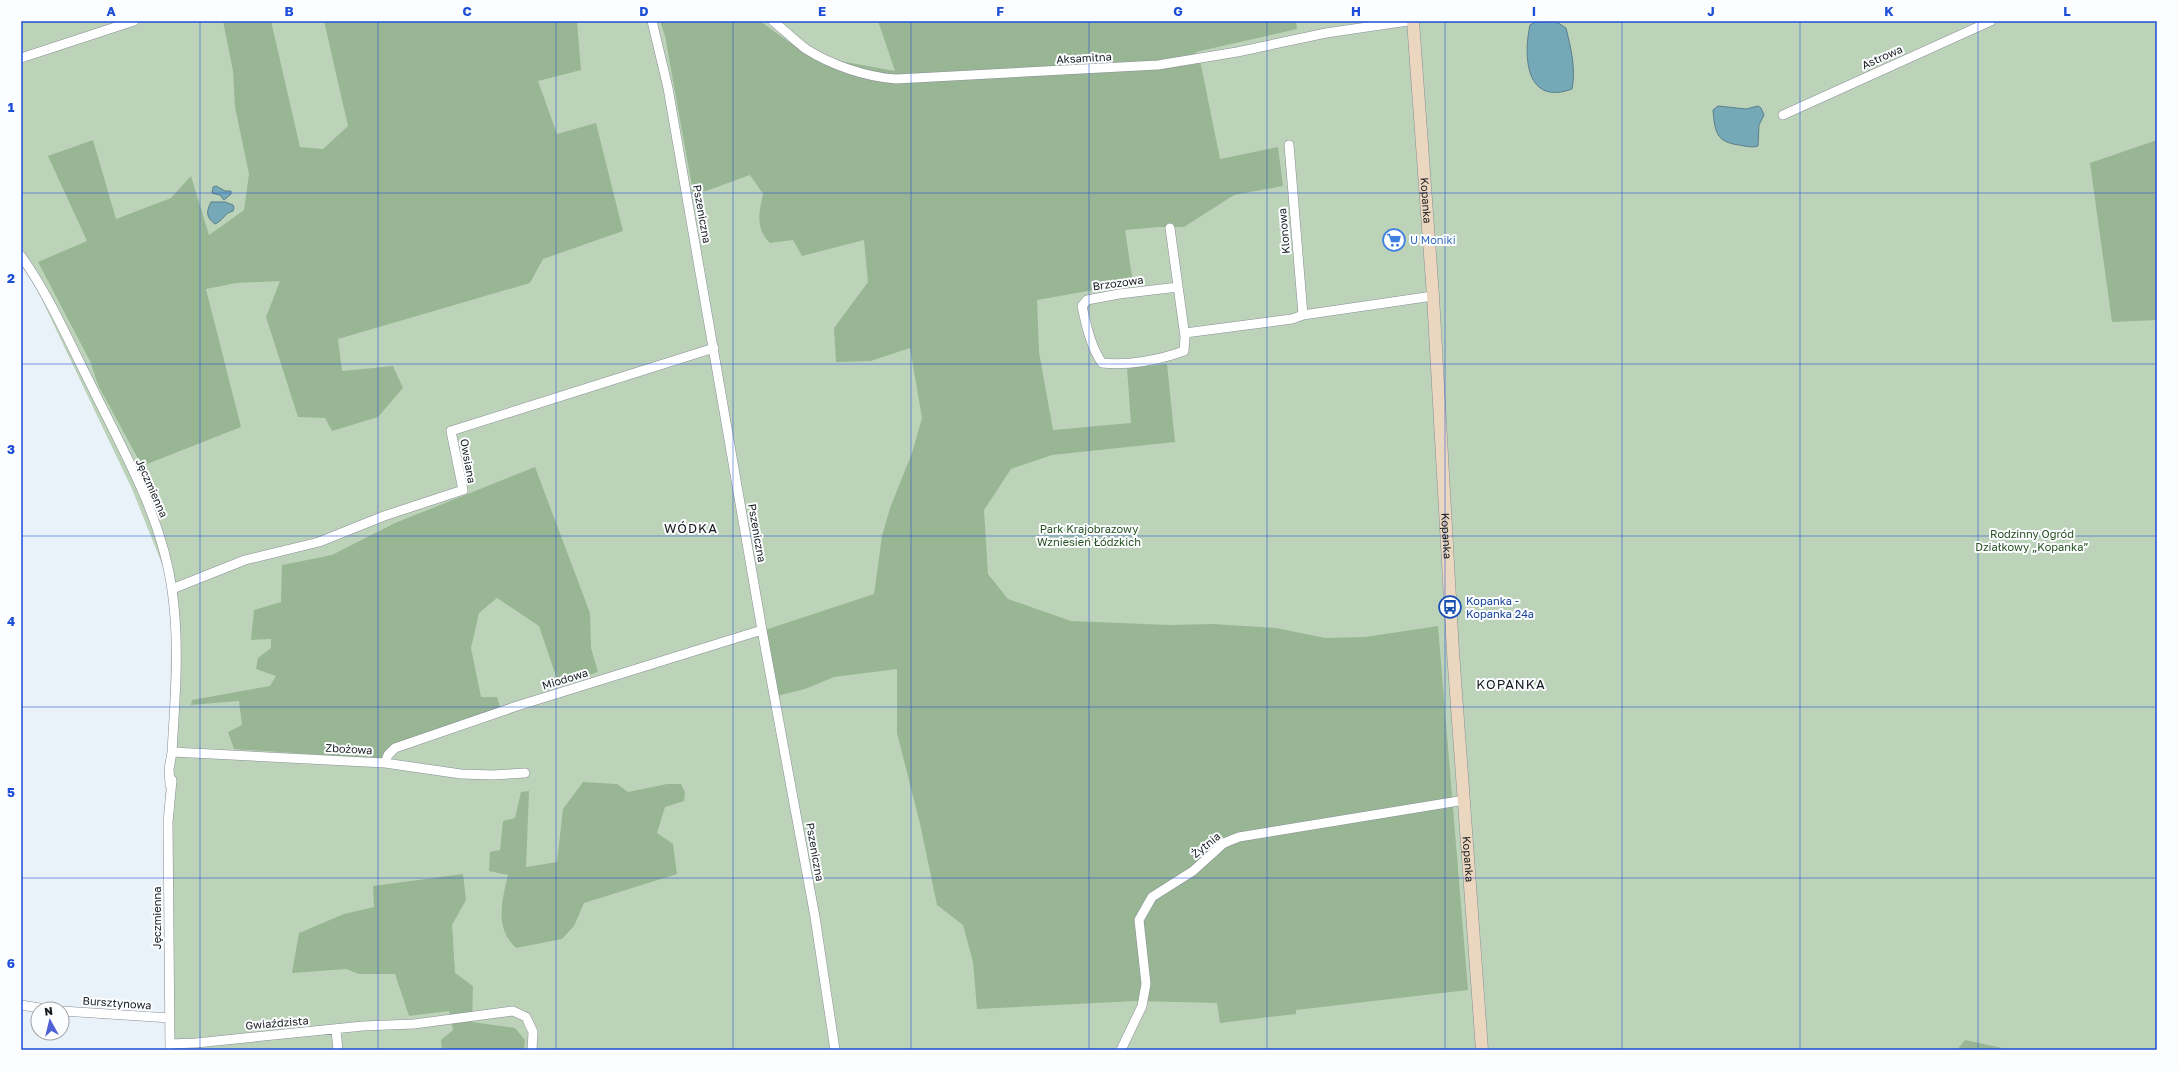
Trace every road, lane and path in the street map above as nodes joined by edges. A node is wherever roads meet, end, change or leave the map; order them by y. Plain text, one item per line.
1 (134, 21) edge
2 (652, 21) edge
3 (773, 21) edge
4 (1408, 21) edge
5 (1413, 21) edge
6 (1991, 21) edge
7 (21, 58) edge
8 (1783, 115) dead end
9 (1290, 145) dead end
10 (1170, 228) dead end
11 (21, 256) edge
12 (1178, 287) junction
13 (1433, 296) junction
14 (1303, 315) junction
15 (1184, 333) junction
16 (714, 348) junction
17 (172, 589) junction
18 (762, 630) junction
19 (172, 752) junction
20 (385, 763) junction
21 (525, 773) dead end
22 (1465, 800) junction
23 (70, 1012) edge
24 (170, 1018) junction
25 (336, 1030) junction
26 (170, 1047) edge
27 (338, 1050) edge
28 (532, 1050) edge
29 (835, 1050) edge
30 (1121, 1050) edge
31 (1482, 1050) edge

1 - 7 street
2 - 16 street, Pszeniczna
3 - 4 street, Aksamitna
5 - 13 street, Kopanka
6 - 8 street, Astrowa
9 - 14 street, Klonowa
10 - 12 street, Brzozowa
11 - 17 street, Jęczmienna
12 - 15 street, Brzozowa
12 - 15 street, Brzozowa
13 - 14 street
13 - 22 street, Kopanka
14 - 15 street
16 - 17 street, Owsiana
16 - 18 street, Pszeniczna
17 - 19 street, Jęczmienna
18 - 20 street, Miodowa
18 - 29 street, Pszeniczna
19 - 20 street, Zbożowa
19 - 24 street, Jęczmienna
20 - 21 street, Zbożowa
22 - 30 street, Żytnia
22 - 31 street, Kopanka
23 - 24 street, Bursztynowa
24 - 26 street, Jęczmienna
25 - 26 street, Gwiaździsta
25 - 27 street
25 - 28 street, Gwiaździsta

